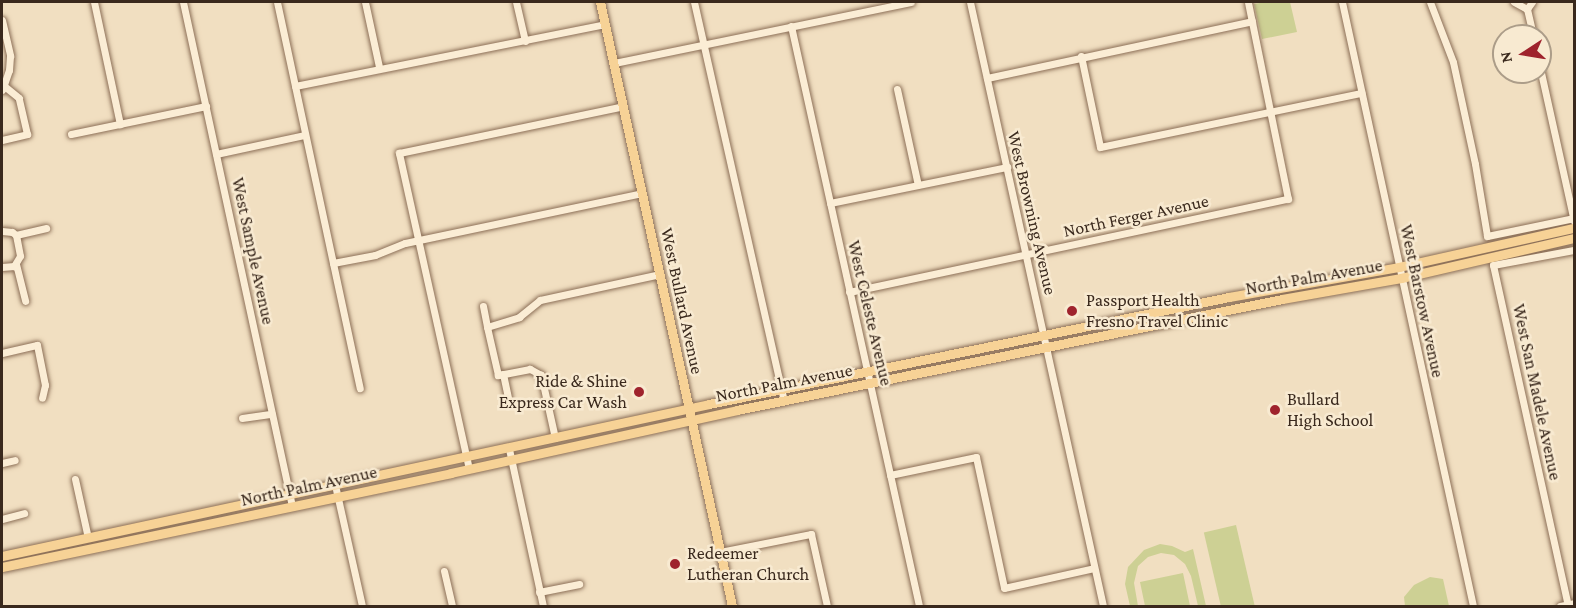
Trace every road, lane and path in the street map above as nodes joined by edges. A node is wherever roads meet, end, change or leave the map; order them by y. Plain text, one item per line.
1 (94, 2) edge
2 (183, 2) edge
3 (277, 2) edge
4 (365, 2) edge
5 (516, 2) edge
6 (600, 2) edge
7 (694, 2) edge
8 (911, 2) edge
9 (970, 2) edge
10 (1248, 2) edge
11 (1342, 2) edge
12 (1430, 2) edge
13 (1514, 2) edge
14 (1532, 2) edge
15 (1527, 9) junction
16 (2, 20) edge
17 (1252, 21) junction
18 (605, 24) junction
19 (1530, 24) edge
20 (790, 26) junction
21 (525, 41) junction
22 (703, 45) junction
23 (1081, 56) junction
24 (614, 63) junction
25 (379, 67) junction
26 (987, 78) junction
27 (1544, 84) edge
28 (295, 86) junction
29 (3, 88) edge
30 (897, 89) dead end
31 (1361, 93) junction
32 (206, 106) junction
33 (623, 106) junction
34 (1272, 112) junction
35 (120, 124) junction
36 (71, 135) dead end
37 (305, 135) junction
38 (2, 140) edge
39 (216, 154) junction
40 (1007, 167) junction
41 (918, 185) junction
42 (642, 193) junction
43 (830, 203) junction
44 (1574, 220) edge
45 (46, 228) dead end
46 (1575, 228) edge
47 (2, 231) edge
48 (16, 236) junction
49 (1575, 238) edge
50 (418, 240) junction
51 (1575, 250) edge
52 (1027, 255) junction
53 (333, 263) junction
54 (16, 264) junction
55 (2, 267) edge
56 (1399, 267) junction
57 (660, 274) junction
58 (1401, 278) junction
59 (849, 292) junction
60 (25, 301) dead end
61 (1203, 303) junction
62 (483, 306) dead end
63 (1205, 314) junction
64 (487, 327) junction
65 (1045, 342) junction
66 (2, 353) edge
67 (867, 372) junction
68 (503, 374) junction
69 (870, 383) junction
70 (360, 388) dead end
71 (781, 390) junction
72 (508, 397) dead end
73 (42, 398) dead end
74 (784, 400) junction
75 (689, 409) junction
76 (272, 414) junction
77 (242, 418) dead end
78 (691, 419) junction
79 (609, 426) junction
80 (555, 438) junction
81 (509, 449) junction
82 (551, 451) junction
83 (466, 458) junction
84 (15, 460) dead end
85 (511, 460) junction
86 (2, 463) edge
87 (469, 469) junction
88 (890, 475) junction
89 (75, 479) dead end
90 (335, 485) junction
91 (290, 495) junction
92 (338, 497) junction
93 (292, 506) junction
94 (24, 513) dead end
95 (2, 519) edge
96 (88, 538) junction
97 (720, 552) junction
98 (2, 556) edge
99 (2, 567) edge
100 (1094, 568) junction
101 (444, 571) dead end
102 (579, 584) dead end
103 (539, 592) junction
104 (1568, 605) edge
105 (362, 606) edge
106 (452, 606) edge
107 (543, 606) edge
108 (732, 606) edge
109 (827, 606) edge
110 (919, 606) edge
111 (1103, 606) edge
112 (1473, 606) edge

1 - 35 street
2 - 32 street, West Sample Avenue
3 - 28 street
4 - 25 street
5 - 21 street
6 - 18 main road, West Bullard Avenue
7 - 22 street
8 - 20 street
9 - 26 street, West Browning Avenue
10 - 17 street
11 - 31 street, West Barstow Avenue
12 - 44 street
13 - 15 street
14 - 15 street
15 - 19 street
16 - 29 street
17 - 23 street
17 - 34 street
18 - 21 street
18 - 24 main road, West Bullard Avenue
20 - 22 street
20 - 43 street, West Celeste Avenue
21 - 25 street
22 - 24 street
22 - 71 street
23 - 26 street
23 - 34 street
24 - 33 main road, West Bullard Avenue
25 - 28 street
26 - 40 street, West Browning Avenue
27 - 44 street
28 - 37 street
29 - 38 street
30 - 41 street
31 - 34 street
31 - 56 street, West Barstow Avenue
32 - 35 street
32 - 39 street, West Sample Avenue
33 - 42 main road, West Bullard Avenue
33 - 50 street
34 - 52 street, North Ferger Avenue
35 - 36 street
37 - 39 street
37 - 53 street
39 - 76 street, West Sample Avenue
40 - 41 street
40 - 52 street, West Browning Avenue
41 - 43 street
42 - 50 street
42 - 57 main road, West Bullard Avenue
43 - 59 street, West Celeste Avenue
45 - 48 street
46 - 56 main road, North Palm Avenue
47 - 48 street
48 - 54 street
49 - 58 main road, North Palm Avenue
50 - 53 street
50 - 83 street
51 - 104 street, West San Madele Avenue
52 - 59 street, North Ferger Avenue
52 - 65 street, West Browning Avenue
53 - 70 street
54 - 55 street
54 - 60 street
56 - 58 street, West Barstow Avenue
56 - 61 main road, North Palm Avenue
57 - 64 street
57 - 75 main road, West Bullard Avenue
58 - 63 main road, North Palm Avenue
58 - 112 street, West Barstow Avenue
59 - 67 street, West Celeste Avenue
61 - 63 main road
61 - 65 main road, North Palm Avenue
62 - 64 street
63 - 65 main road, North Palm Avenue
64 - 68 street
65 - 67 main road, North Palm Avenue
65 - 69 main road, North Palm Avenue
65 - 100 street, West Browning Avenue
66 - 73 street
67 - 69 street, West Celeste Avenue
67 - 71 main road, North Palm Avenue
68 - 72 street
68 - 80 street
69 - 74 main road, North Palm Avenue
69 - 88 street, West Celeste Avenue
71 - 74 street
71 - 75 main road, North Palm Avenue
74 - 78 main road, North Palm Avenue
75 - 78 main road, West Bullard Avenue
75 - 79 main road, North Palm Avenue
76 - 77 street
76 - 91 street, West Sample Avenue
78 - 82 main road, North Palm Avenue
78 - 97 main road, West Bullard Avenue
79 - 80 main road, North Palm Avenue
79 - 82 main road
80 - 81 main road, North Palm Avenue
81 - 83 main road, North Palm Avenue
81 - 85 street
82 - 85 main road, North Palm Avenue
83 - 87 street
83 - 90 main road, North Palm Avenue
84 - 86 street
85 - 87 main road, North Palm Avenue
85 - 103 street
87 - 92 main road, North Palm Avenue
88 - 100 street
88 - 110 street, West Celeste Avenue
89 - 96 street
90 - 91 main road, North Palm Avenue
90 - 92 street
91 - 93 street, West Sample Avenue
91 - 96 main road, North Palm Avenue
92 - 93 main road, North Palm Avenue
92 - 105 street
93 - 99 main road, North Palm Avenue
94 - 95 street
96 - 98 main road, North Palm Avenue
97 - 108 main road, West Bullard Avenue
97 - 109 street
100 - 111 street, West Browning Avenue
101 - 106 street
102 - 103 street
103 - 107 street

